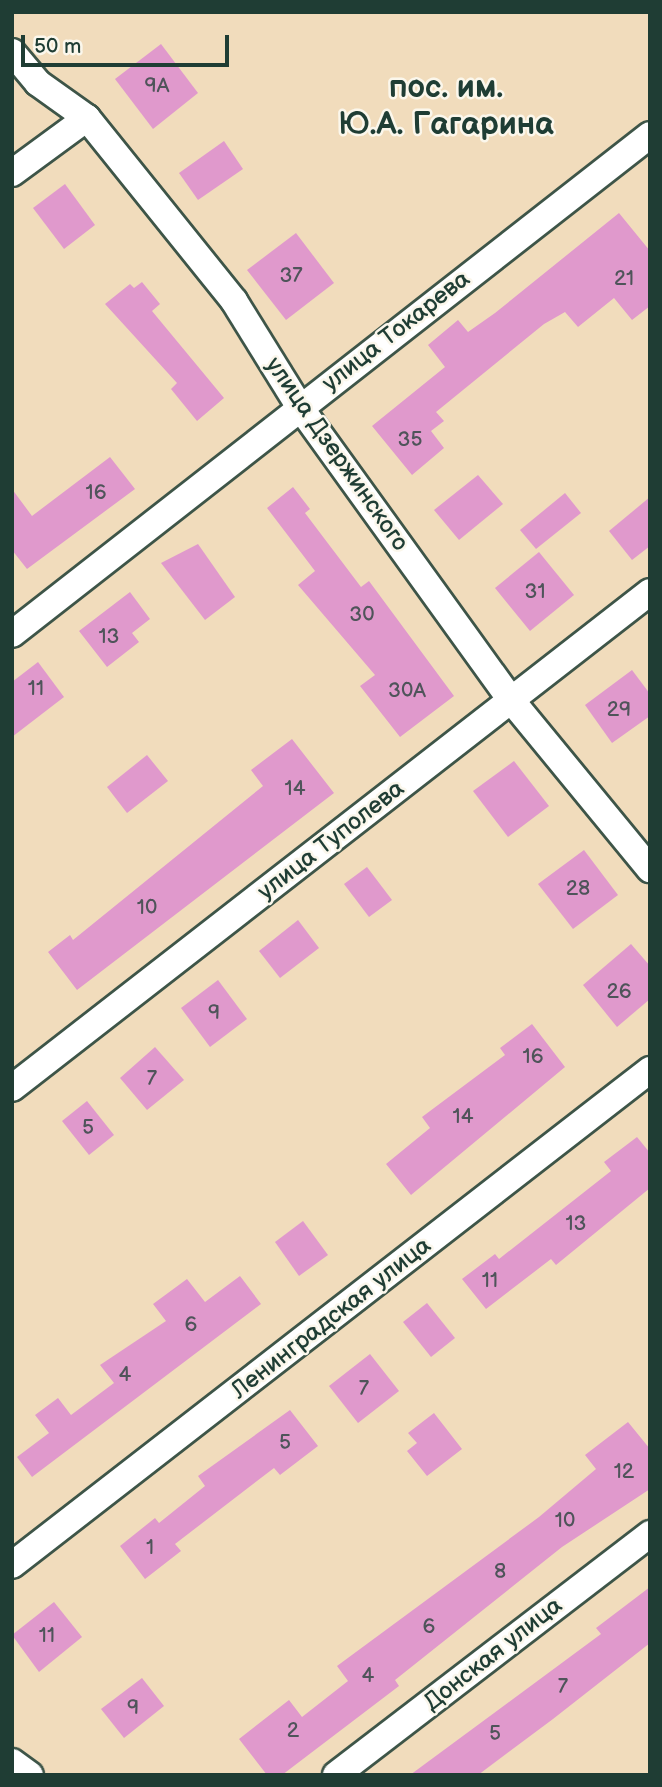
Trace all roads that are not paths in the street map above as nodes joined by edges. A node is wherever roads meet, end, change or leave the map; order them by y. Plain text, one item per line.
1 (12, 52) edge
2 (87, 118) junction
3 (650, 135) edge
4 (12, 173) edge
5 (299, 406) junction
6 (650, 592) edge
7 (12, 634) edge
8 (511, 700) junction
9 (650, 869) edge
10 (650, 1070) edge
11 (12, 1088) edge
12 (650, 1534) edge
13 (12, 1565) edge
14 (12, 1762) edge
15 (30, 1775) edge
16 (336, 1775) edge

1 - 2 street, улица Дзержинского
2 - 4 street
2 - 5 street, улица Дзержинского
3 - 5 street, улица Токарева
5 - 7 street, улица Токарева
5 - 8 street, улица Дзержинского
6 - 8 street, улица Туполева
8 - 9 street, улица Дзержинского
8 - 11 street, улица Туполева
10 - 13 street, Ленинградская улица
12 - 16 street, Донская улица
14 - 15 street

